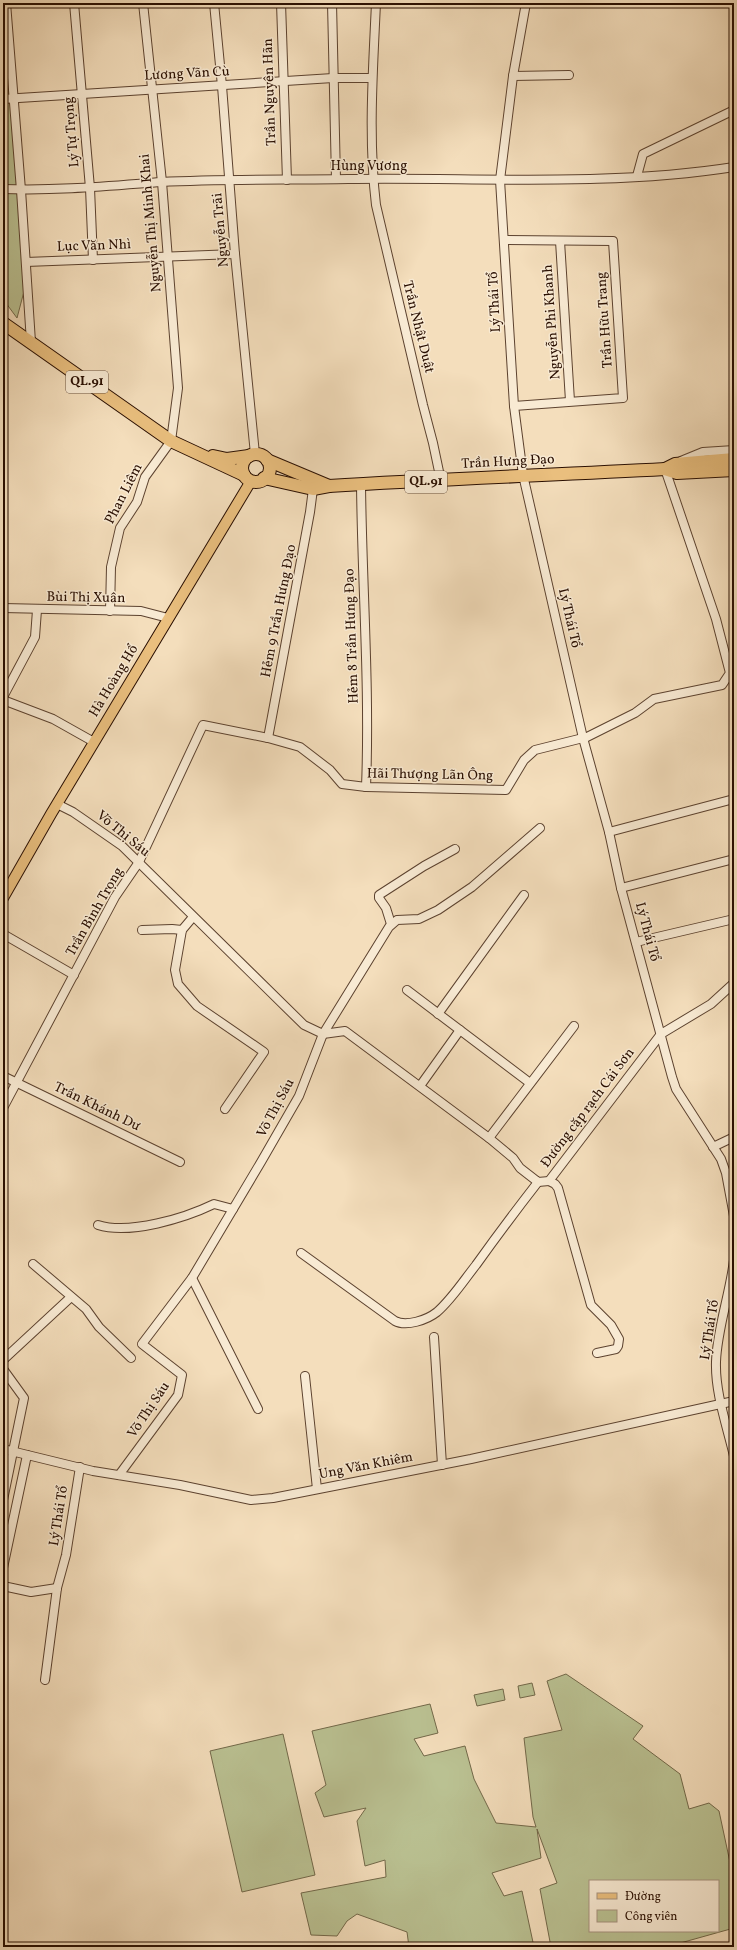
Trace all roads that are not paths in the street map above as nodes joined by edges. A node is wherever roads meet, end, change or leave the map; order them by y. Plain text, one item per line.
1 (6, 3) edge
2 (74, 3) edge
3 (143, 3) edge
4 (214, 3) edge
5 (281, 3) edge
6 (332, 3) edge
7 (376, 3) edge
8 (526, 3) edge
9 (569, 75) dead end
10 (513, 76) junction
11 (333, 78) junction
12 (372, 78) junction
13 (282, 81) junction
14 (222, 86) junction
15 (151, 89) junction
16 (81, 94) junction
17 (3, 99) edge
18 (13, 99) junction
19 (734, 110) edge
20 (734, 167) edge
21 (637, 176) junction
22 (372, 178) junction
23 (336, 179) junction
24 (286, 180) junction
25 (500, 180) junction
26 (230, 181) junction
27 (162, 182) junction
28 (90, 188) junction
29 (3, 189) edge
30 (21, 190) junction
31 (504, 240) junction
32 (560, 241) junction
33 (235, 254) junction
34 (166, 257) junction
35 (93, 260) junction
36 (26, 262) junction
37 (3, 323) edge
38 (31, 342) junction
39 (570, 401) junction
40 (514, 406) junction
41 (171, 442) junction
42 (252, 455) junction
43 (733, 459) edge
44 (267, 460) junction
45 (670, 466) junction
46 (523, 475) junction
47 (247, 478) junction
48 (264, 478) junction
49 (441, 481) junction
50 (361, 484) junction
51 (329, 486) junction
52 (313, 489) junction
53 (3, 608) edge
54 (37, 610) junction
55 (110, 611) junction
56 (168, 618) junction
57 (3, 698) edge
58 (203, 725) joint
59 (268, 738) junction
60 (583, 738) junction
61 (94, 742) junction
62 (366, 787) junction
63 (730, 800) dead end
64 (57, 804) junction
65 (540, 828) dead end
66 (609, 832) junction
67 (455, 849) dead end
68 (734, 859) edge
69 (139, 862) junction
70 (622, 888) junction
71 (524, 895) dead end
72 (3, 898) edge
73 (193, 917) junction
74 (734, 919) edge
75 (391, 924) junction
76 (142, 930) dead end
77 (182, 930) junction
78 (3, 934) edge
79 (636, 942) junction
80 (74, 975) junction
81 (734, 983) edge
82 (407, 990) dead end
83 (438, 1014) junction
84 (574, 1026) dead end
85 (460, 1030) junction
86 (323, 1034) junction
87 (661, 1034) junction
88 (3, 1076) edge
89 (17, 1083) junction
90 (530, 1083) junction
91 (420, 1086) junction
92 (3, 1108) edge
93 (225, 1109) dead end
94 (734, 1137) edge
95 (489, 1138) junction
96 (714, 1146) junction
97 (180, 1162) dead end
98 (549, 1181) junction
99 (538, 1182) junction
100 (233, 1209) junction
101 (734, 1216) edge
102 (98, 1225) dead end
103 (301, 1253) dead end
104 (734, 1260) edge
105 (33, 1264) dead end
106 (192, 1278) junction
107 (71, 1297) junction
108 (434, 1337) dead end
109 (597, 1352) dead end
110 (131, 1358) dead end
111 (3, 1360) edge
112 (3, 1369) edge
113 (305, 1376) dead end
114 (734, 1400) edge
115 (722, 1404) junction
116 (258, 1409) dead end
117 (3, 1449) edge
118 (12, 1450) junction
119 (27, 1455) junction
120 (734, 1456) edge
121 (442, 1465) junction
122 (80, 1467) junction
123 (119, 1476) junction
124 (317, 1489) junction
125 (4, 1491) edge
126 (3, 1500) edge
127 (3, 1568) edge
128 (3, 1586) edge
129 (57, 1588) junction
130 (45, 1680) dead end

1 - 18 street
2 - 16 street, Lý Tự Trọng
3 - 15 street, Nguyễn Thị Minh Khai
4 - 14 street, Nguyễn Trãi
5 - 13 street, Trần Nguyên Hãn
6 - 11 street
7 - 12 street, Trần Nhật Duật
8 - 10 street, Lý Thái Tổ
9 - 10 street
10 - 25 street, Lý Thái Tổ
11 - 12 street, Lương Vãn Cù
11 - 13 street, Lương Vãn Cù
11 - 23 street
12 - 22 street, Trần Nhật Duật
13 - 14 street, Lương Vãn Cù
13 - 24 street, Trần Nguyên Hãn
14 - 15 street, Lương Vãn Cù
14 - 26 street, Nguyễn Trãi
15 - 16 street, Lương Vãn Cù
15 - 27 street, Nguyễn Thị Minh Khai
16 - 18 street, Lương Vãn Cù
16 - 28 street, Lý Tự Trọng
17 - 18 street, Lương Vãn Cù
18 - 30 street
19 - 21 street
20 - 21 street, Hùng Vương
21 - 25 street, Hùng Vương
22 - 23 street, Hùng Vương
22 - 25 street, Hùng Vương
22 - 49 street, Trần Nhật Duật
23 - 24 street, Hùng Vương
24 - 26 street, Hùng Vương
25 - 31 street, Lý Thái Tổ
26 - 27 street, Hùng Vương
26 - 33 street, Nguyễn Trãi
27 - 28 street, Hùng Vương
27 - 34 street, Nguyễn Thị Minh Khai
28 - 30 street, Hùng Vương
28 - 35 street, Lý Tự Trọng
29 - 30 street, Hùng Vương
30 - 36 street
31 - 32 street
31 - 40 street, Lý Thái Tổ
32 - 39 street, Nguyễn Phi Khanh
32 - 39 street, Trần Hữu Trang
33 - 34 street, Lục Văn Nhì
33 - 42 street, Nguyễn Trãi
34 - 35 street, Lục Văn Nhì
34 - 41 street, Nguyễn Thị Minh Khai
35 - 36 street, Lục Văn Nhì
36 - 38 street
37 - 38 highway, QL.91
38 - 41 highway, QL.91
39 - 40 street
40 - 46 street, Lý Thái Tổ
41 - 42 highway, QL.91
41 - 47 highway, QL.91
41 - 55 street, Phan Liêm
42 - 44 highway
42 - 47 highway
43 - 45 highway, QL.91
44 - 48 highway
44 - 51 highway, Trần Hưng Đạo / QL.91
45 - 46 highway, Trần Hưng Đạo / QL.91
45 - 60 street, Hãi Thượng Lãn Ông
46 - 49 highway, Trần Hưng Đạo / QL.91
46 - 60 street, Lý Thái Tổ
47 - 48 highway
47 - 56 main road, Hà Hoàng Hổ
48 - 52 highway, Trần Hưng Đạo / QL.91
49 - 50 highway, Trần Hưng Đạo / QL.91
50 - 51 highway, Trần Hưng Đạo / QL.91
50 - 62 street, Hẻm 8 Trần Hưng Đạo
51 - 52 highway, Trần Hưng Đạo / QL.91
52 - 59 street, Hẻm 9 Trần Hưng Đạo
53 - 54 street, Bùi Thị Xuân
54 - 55 street, Bùi Thị Xuân
54 - 57 street
55 - 56 street, Bùi Thị Xuân
56 - 61 main road, Hà Hoàng Hổ
57 - 61 street
58 - 59 street, Hãi Thượng Lãn Ông
58 - 69 street, Trần Bình Trọng
59 - 62 street, Hãi Thượng Lãn Ông
60 - 62 street, Hãi Thượng Lãn Ông
60 - 66 street, Lý Thái Tổ
61 - 64 main road, Hà Hoàng Hổ
63 - 66 street
64 - 69 street, Võ Thị Sáu
64 - 72 main road, Hà Hoàng Hổ
65 - 75 street
66 - 70 street, Lý Thái Tổ
67 - 75 street
68 - 70 street
69 - 73 street, Võ Thị Sáu
69 - 80 street, Trần Bình Trọng
70 - 79 street, Lý Thái Tổ
71 - 83 street
73 - 77 street
73 - 86 street, Võ Thị Sáu
74 - 79 street
75 - 86 street
76 - 77 street
77 - 93 street
78 - 80 street
79 - 87 street, Lý Thái Tổ
80 - 89 street, Trần Bình Trọng
81 - 87 street, Đường cặp rạch Cái Sơn
82 - 83 street
83 - 85 street
84 - 90 street
85 - 90 street
85 - 91 street
86 - 91 street, Đường cặp rạch Cái Sơn
86 - 100 street, Võ Thị Sáu
87 - 96 street, Lý Thái Tổ
87 - 98 street, Đường cặp rạch Cái Sơn
88 - 89 street, Trần Khánh Dư
89 - 92 street, Trần Bình Trọng
89 - 97 street, Trần Khánh Dư
90 - 95 street
91 - 95 street, Đường cặp rạch Cái Sơn
94 - 96 street
95 - 99 street, Đường cặp rạch Cái Sơn
96 - 101 street, Lý Thái Tổ
98 - 99 street, Đường cặp rạch Cái Sơn
98 - 109 street
99 - 103 street
100 - 102 street
100 - 106 street, Võ Thị Sáu
104 - 115 street, Lý Thái Tổ
105 - 107 street
106 - 116 street
106 - 123 street, Võ Thị Sáu
107 - 110 street
107 - 111 street
108 - 121 street
112 - 118 street
113 - 124 street
114 - 115 street, Ung Văn Khiêm
115 - 120 street, Lý Thái Tổ
115 - 121 street, Ung Văn Khiêm
117 - 118 street, Ung Văn Khiêm
118 - 119 street, Ung Văn Khiêm
118 - 125 street
119 - 122 street, Ung Văn Khiêm
119 - 127 street
121 - 124 street, Ung Văn Khiêm
122 - 123 street, Ung Văn Khiêm
122 - 129 street, Lý Thái Tổ
123 - 124 street, Ung Văn Khiêm
125 - 126 street
128 - 129 street
129 - 130 street, Lý Thái Tổ

